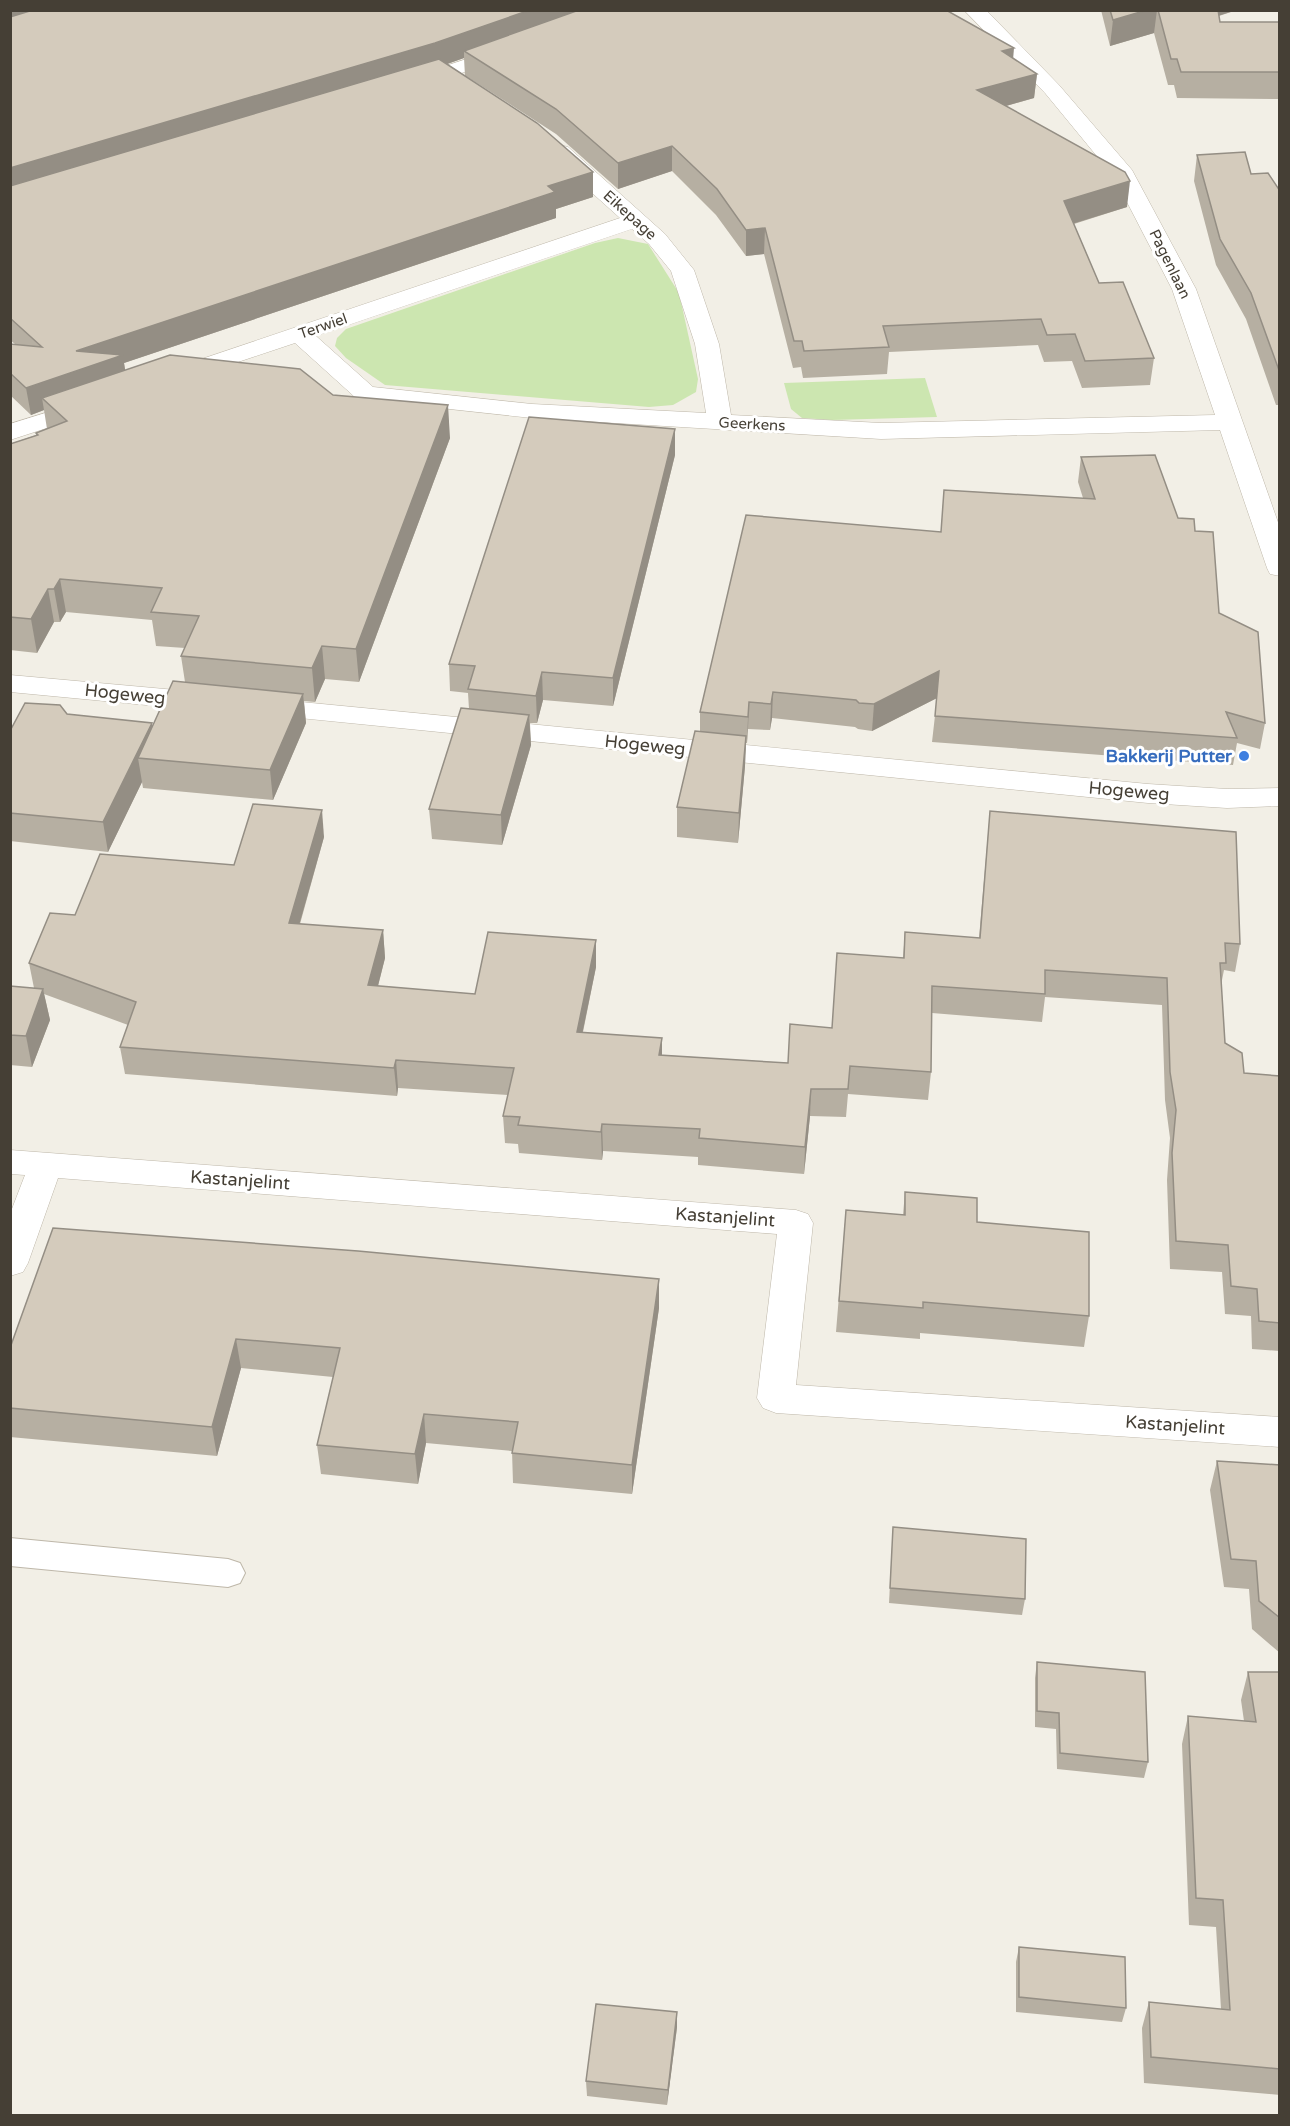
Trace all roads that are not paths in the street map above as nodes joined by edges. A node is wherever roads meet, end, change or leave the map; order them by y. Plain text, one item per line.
1 (974, 10) edge
2 (521, 46) edge
3 (399, 87) edge
4 (547, 141) edge
5 (636, 220) junction
6 (299, 334) junction
7 (155, 383) edge
8 (110, 399) edge
9 (720, 422) junction
10 (1229, 423) junction
11 (10, 433) edge
12 (1280, 568) edge
13 (10, 683) edge
14 (1280, 797) edge
15 (10, 1162) edge
16 (46, 1165) junction
17 (10, 1263) edge
18 (1280, 1432) edge
19 (10, 1552) edge
20 (228, 1573) dead end

1 - 10 street, Pagenlaan
2 - 3 street
4 - 5 street, Eikepage
5 - 6 street, Terwiel
5 - 9 street, Eikepage
6 - 7 street, Terwiel
6 - 9 street, Geerkens
8 - 11 street
9 - 10 street, Geerkens
10 - 12 street, Pagenlaan
13 - 14 street, Hogeweg
15 - 16 street, Kastanjelint
16 - 17 street
16 - 18 street, Kastanjelint
19 - 20 lane

